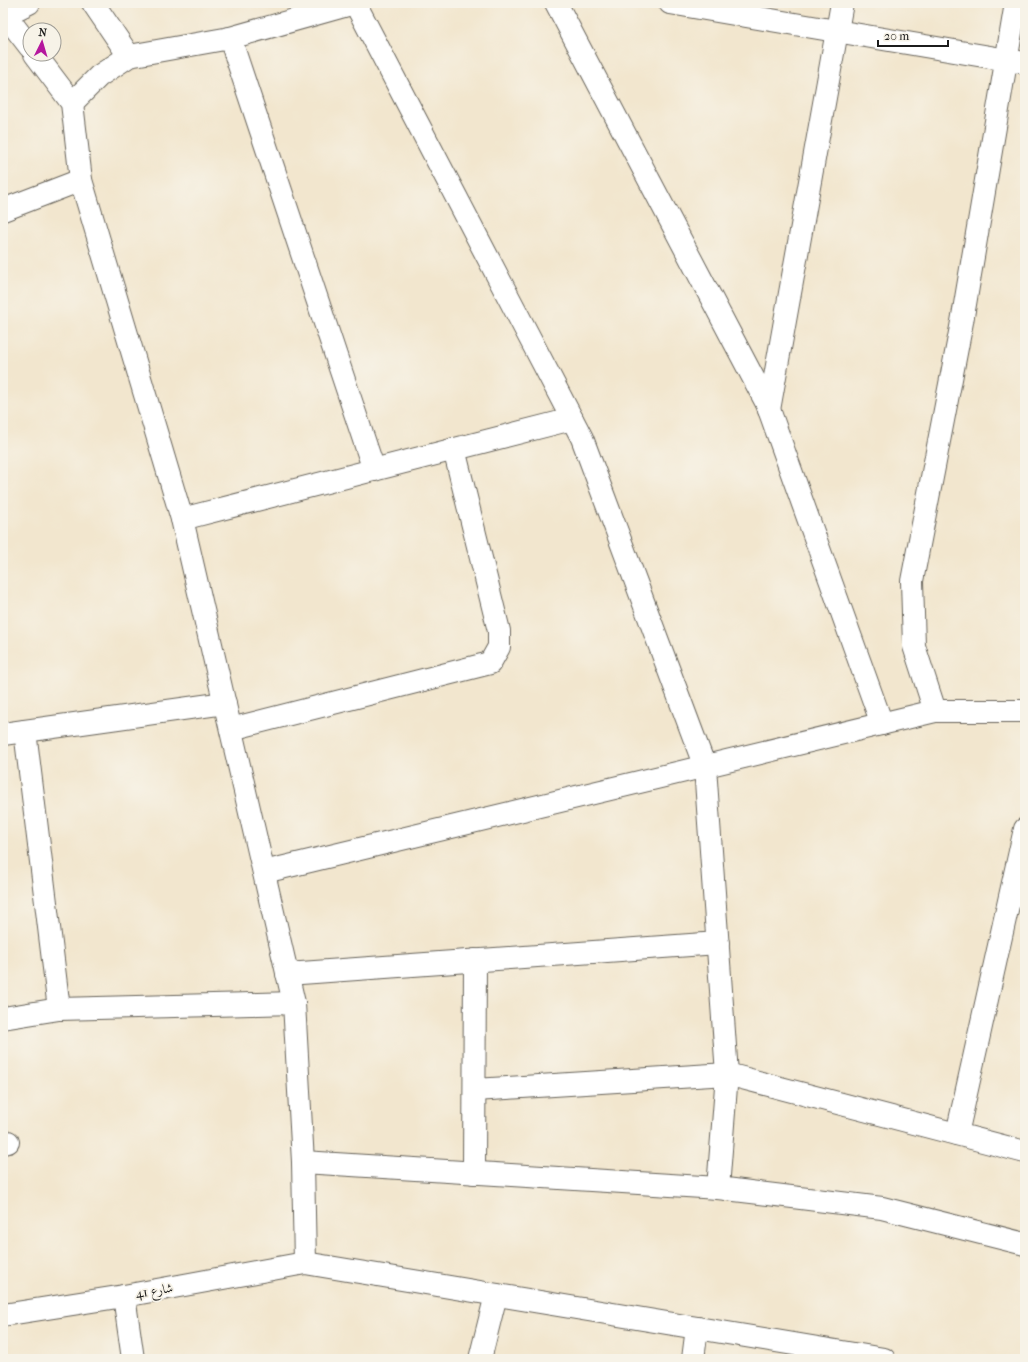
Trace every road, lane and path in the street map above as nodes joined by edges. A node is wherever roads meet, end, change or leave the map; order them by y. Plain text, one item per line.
1 (29, 3) edge
2 (93, 3) edge
3 (355, 3) edge
4 (556, 3) edge
5 (670, 3) edge
6 (842, 3) edge
7 (1016, 3) edge
8 (4, 14) edge
9 (837, 31) junction
10 (22, 37) edge
11 (230, 38) junction
12 (129, 56) junction
13 (1016, 61) edge
14 (41, 62) edge
15 (72, 103) junction
16 (81, 180) junction
17 (3, 210) edge
18 (769, 410) junction
19 (572, 419) junction
20 (454, 449) junction
21 (374, 470) junction
22 (182, 519) junction
23 (225, 703) junction
24 (935, 711) junction
25 (1025, 711) edge
26 (882, 724) junction
27 (230, 729) junction
28 (25, 731) junction
29 (3, 734) edge
30 (706, 767) junction
31 (1025, 829) edge
32 (264, 872) junction
33 (1019, 884) edge
34 (718, 944) junction
35 (475, 960) junction
36 (287, 974) junction
37 (294, 1003) junction
38 (59, 1009) junction
39 (3, 1018) edge
40 (727, 1074) junction
41 (474, 1090) junction
42 (957, 1134) junction
43 (1025, 1152) edge
44 (303, 1162) junction
45 (474, 1173) junction
46 (718, 1188) junction
47 (1025, 1244) edge
48 (305, 1264) junction
49 (496, 1295) junction
50 (124, 1296) junction
51 (3, 1315) edge
52 (697, 1328) junction
53 (133, 1359) edge
54 (480, 1359) edge
55 (693, 1359) edge
56 (884, 1359) edge

1 - 8 street
2 - 12 street
3 - 11 street
3 - 19 street
4 - 18 street
5 - 9 street
6 - 9 street
7 - 13 street
8 - 10 street
9 - 13 street
9 - 18 street
11 - 12 street
11 - 21 street
12 - 15 street
13 - 24 street
14 - 15 street
15 - 16 street
16 - 17 street
16 - 22 street
18 - 26 street
19 - 20 street
19 - 30 street
20 - 21 street
20 - 27 street
21 - 22 street
22 - 23 street
23 - 27 street
23 - 28 street
24 - 25 street
24 - 26 street
26 - 30 street
27 - 32 street
28 - 29 street
28 - 38 street
30 - 32 street
30 - 34 street
31 - 33 street
32 - 36 street
33 - 42 street
34 - 35 street
34 - 40 street
35 - 36 street
35 - 41 street
36 - 37 street
37 - 38 street
37 - 44 street
38 - 39 street
40 - 41 street
40 - 42 street
40 - 46 street
41 - 45 street
42 - 43 street
44 - 45 street
44 - 48 street
45 - 46 street
46 - 47 street
48 - 49 street, شارع 41
48 - 50 street, شارع 41
49 - 52 street, شارع 41
49 - 54 street
50 - 51 street, شارع 41
50 - 53 street
52 - 55 street
52 - 56 street, شارع 41

